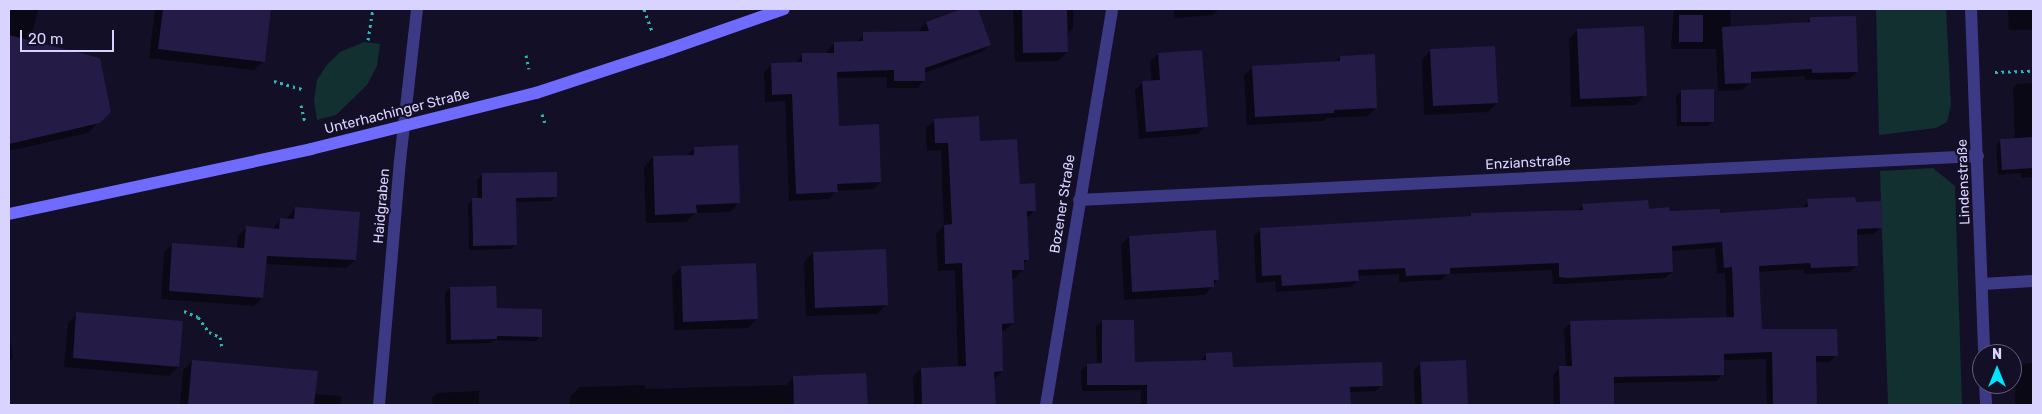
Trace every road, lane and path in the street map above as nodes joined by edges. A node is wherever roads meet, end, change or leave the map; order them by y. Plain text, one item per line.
1 (373, 9) edge
2 (417, 9) edge
3 (644, 9) edge
4 (784, 9) edge
5 (1112, 9) edge
6 (1972, 9) edge
7 (644, 15) dead end
8 (368, 40) dead end
9 (526, 55) dead end
10 (529, 69) dead end
11 (2033, 71) edge
12 (1974, 73) junction
13 (274, 81) dead end
14 (302, 89) dead end
15 (301, 105) dead end
16 (542, 113) dead end
17 (305, 123) dead end
18 (545, 123) dead end
19 (405, 126) junction
20 (1978, 156) junction
21 (1079, 200) junction
22 (9, 214) edge
23 (2033, 281) edge
24 (1982, 284) junction
25 (184, 311) dead end
26 (1984, 344) edge
27 (222, 347) dead end
28 (379, 405) edge
29 (1046, 405) edge

1 - 8 path
2 - 19 street, Haidgraben
3 - 7 path
4 - 19 main road, Unterhachinger Straße
5 - 21 street, Bozener Straße
6 - 12 street, Lindenstraße
9 - 10 path
11 - 12 path
12 - 20 street, Lindenstraße
13 - 14 path
15 - 17 path
16 - 18 path
19 - 22 main road, Unterhachinger Straße
19 - 28 street, Haidgraben
20 - 21 street, Enzianstraße
20 - 24 street, Lindenstraße
21 - 29 street, Bozener Straße
23 - 24 street
24 - 26 street, Lindenstraße
25 - 27 path

